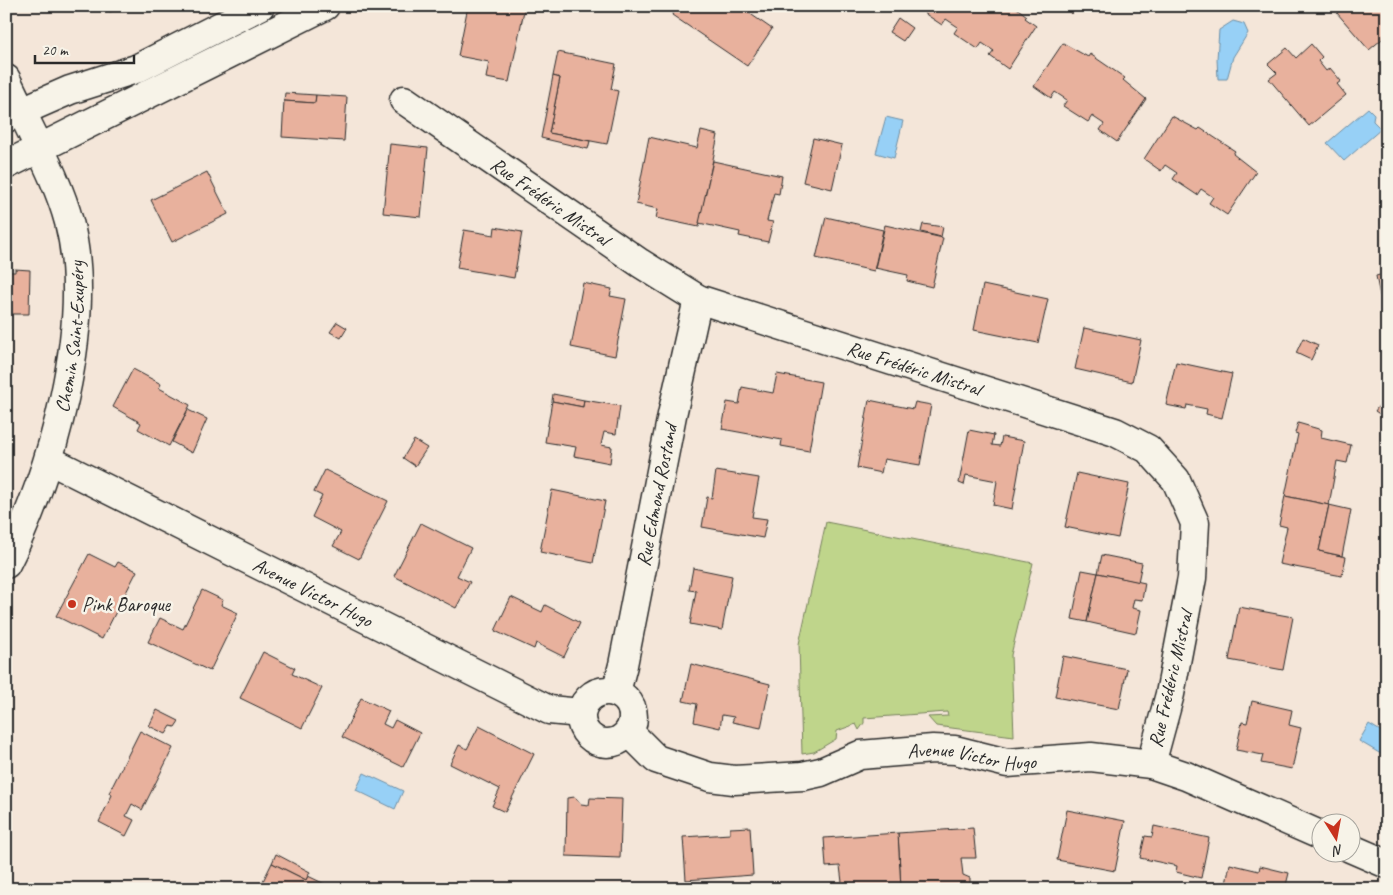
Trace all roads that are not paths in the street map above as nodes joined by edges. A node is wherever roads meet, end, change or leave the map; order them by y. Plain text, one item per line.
1 (260, 6) edge
2 (325, 6) edge
3 (6, 79) edge
4 (404, 100) dead end
5 (14, 114) edge
6 (40, 150) junction
7 (6, 165) edge
8 (698, 299) junction
9 (49, 460) junction
10 (6, 564) edge
11 (616, 692) junction
12 (581, 713) junction
13 (629, 732) junction
14 (1151, 764) junction
15 (1310, 831) edge
16 (1360, 852) edge
17 (1387, 864) edge

1 - 5 street
2 - 6 street
3 - 5 street, Chemin Saint-Exupéry
4 - 8 street, Rue Frédéric Mistral
5 - 6 street, Chemin Saint-Exupéry
6 - 7 street
6 - 9 street, Chemin Saint-Exupéry
8 - 11 street, Rue Edmond Rostand
8 - 14 street, Rue Frédéric Mistral
9 - 10 street, Chemin Saint-Exupéry
9 - 12 street, Avenue Victor Hugo
11 - 12 street
11 - 13 street
12 - 13 street
13 - 14 street, Avenue Victor Hugo
14 - 15 street, Avenue Victor Hugo
16 - 17 street

